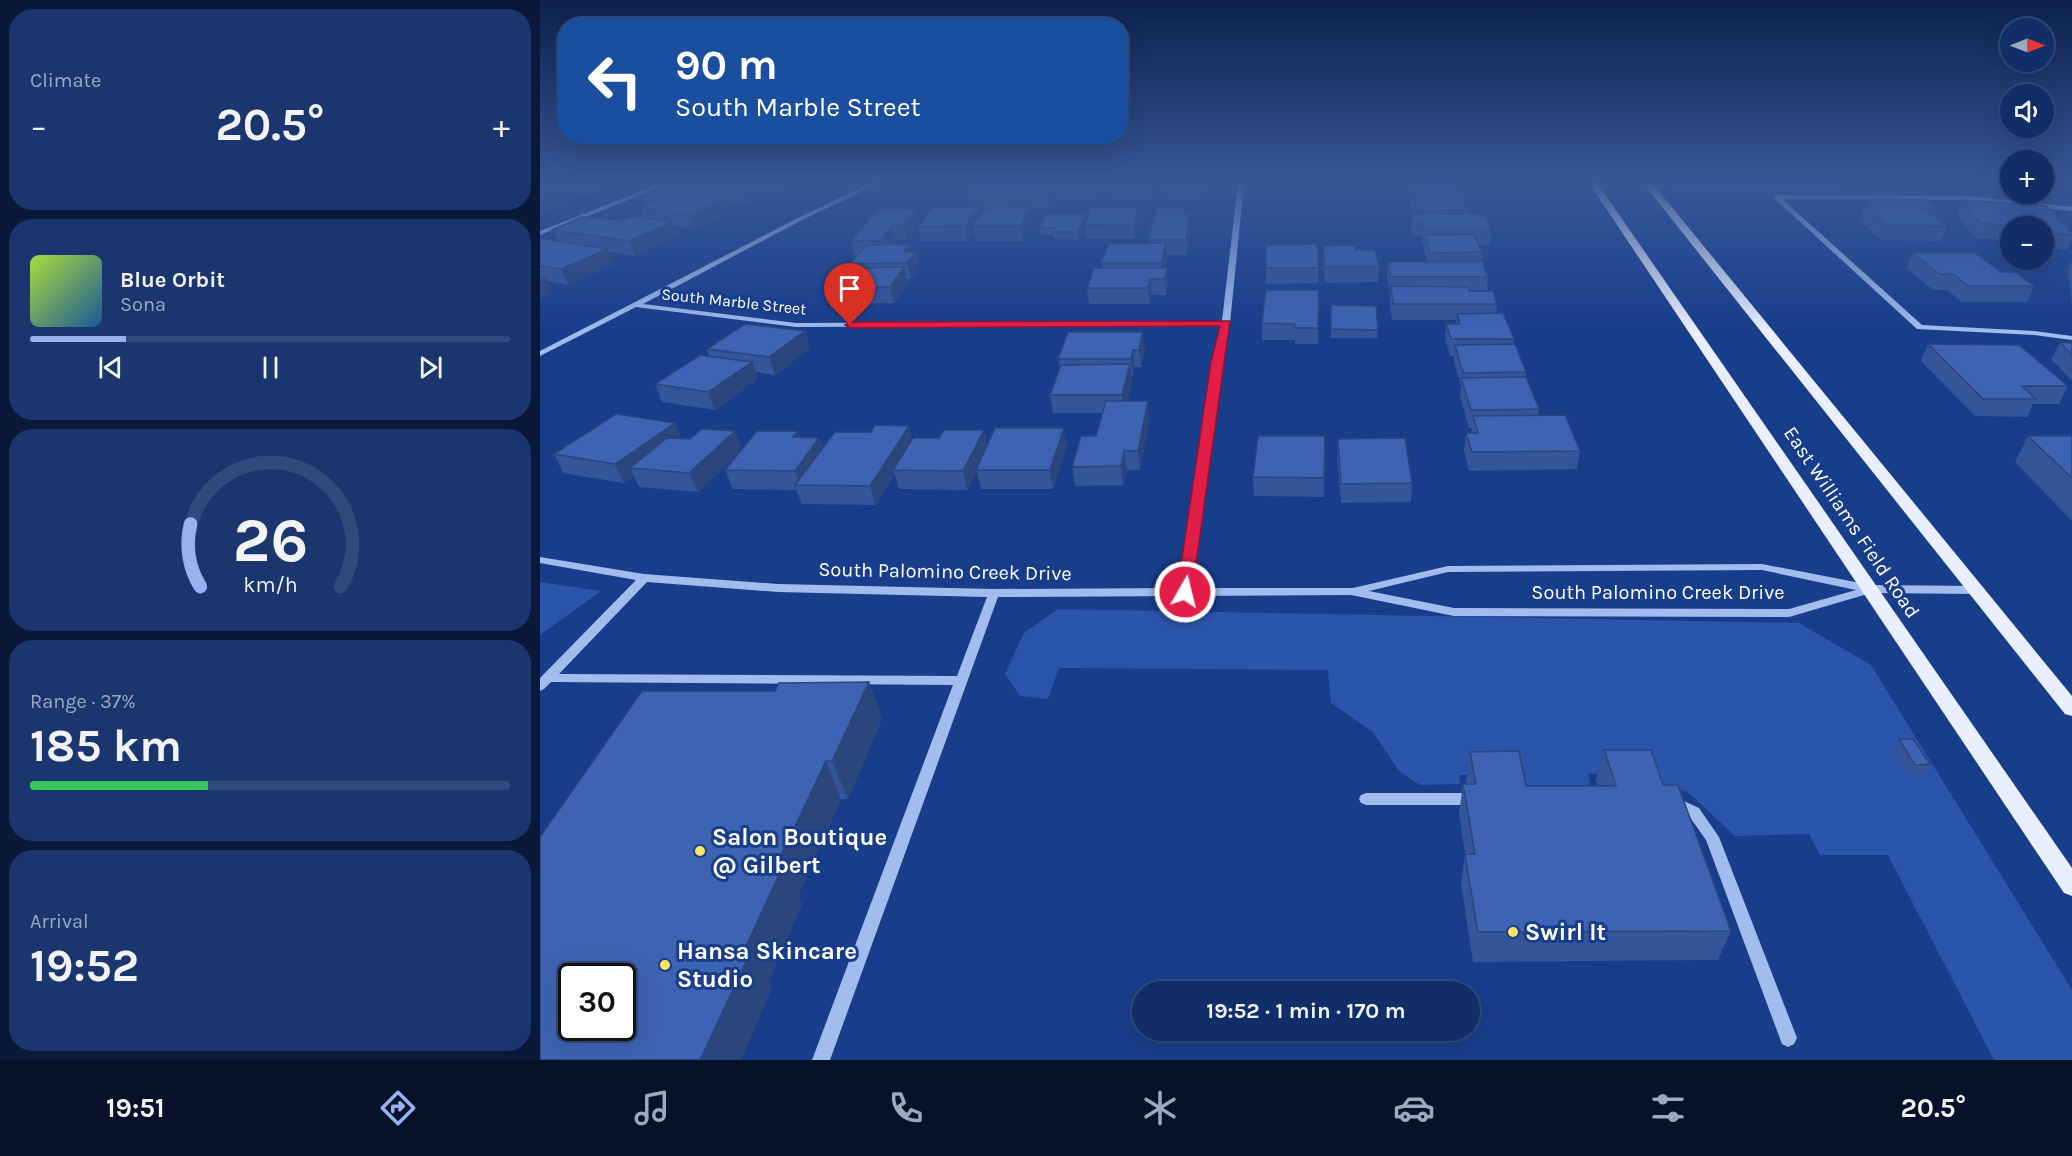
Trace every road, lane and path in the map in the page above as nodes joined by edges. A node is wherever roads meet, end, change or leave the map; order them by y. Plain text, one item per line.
1 (774, 232) edge
2 (1235, 232) edge
3 (1627, 232) edge
4 (1687, 232) edge
5 (1815, 232) edge
6 (635, 305) junction
7 (1226, 323) junction
8 (2072, 338) edge
9 (540, 354) edge
10 (540, 560) edge
11 (644, 578) junction
12 (1871, 589) junction
13 (1975, 590) junction
14 (1351, 591) junction
15 (1185, 592) junction
16 (994, 593) junction
17 (961, 681) junction
18 (545, 682) edge
19 (2072, 709) edge
20 (1366, 799) dead end
21 (1493, 799) edge
22 (1661, 800) edge
23 (2072, 886) edge
24 (1788, 1038) dead end
25 (821, 1060) edge

1 - 6 street
2 - 7 street
3 - 12 main road, East Williams Field Road
4 - 13 main road
5 - 8 street
6 - 7 street, South Marble Street
6 - 9 street
7 - 15 street
10 - 11 street, South Palomino Creek Drive
11 - 16 street, South Palomino Creek Drive
11 - 18 street
12 - 13 street
12 - 14 street, South Palomino Creek Drive
12 - 14 street, South Palomino Creek Drive
12 - 23 main road, East Williams Field Road
13 - 19 main road
14 - 15 street, South Palomino Creek Drive
15 - 16 street, South Palomino Creek Drive
16 - 17 street
17 - 18 street
17 - 25 street
20 - 21 street
22 - 24 street

